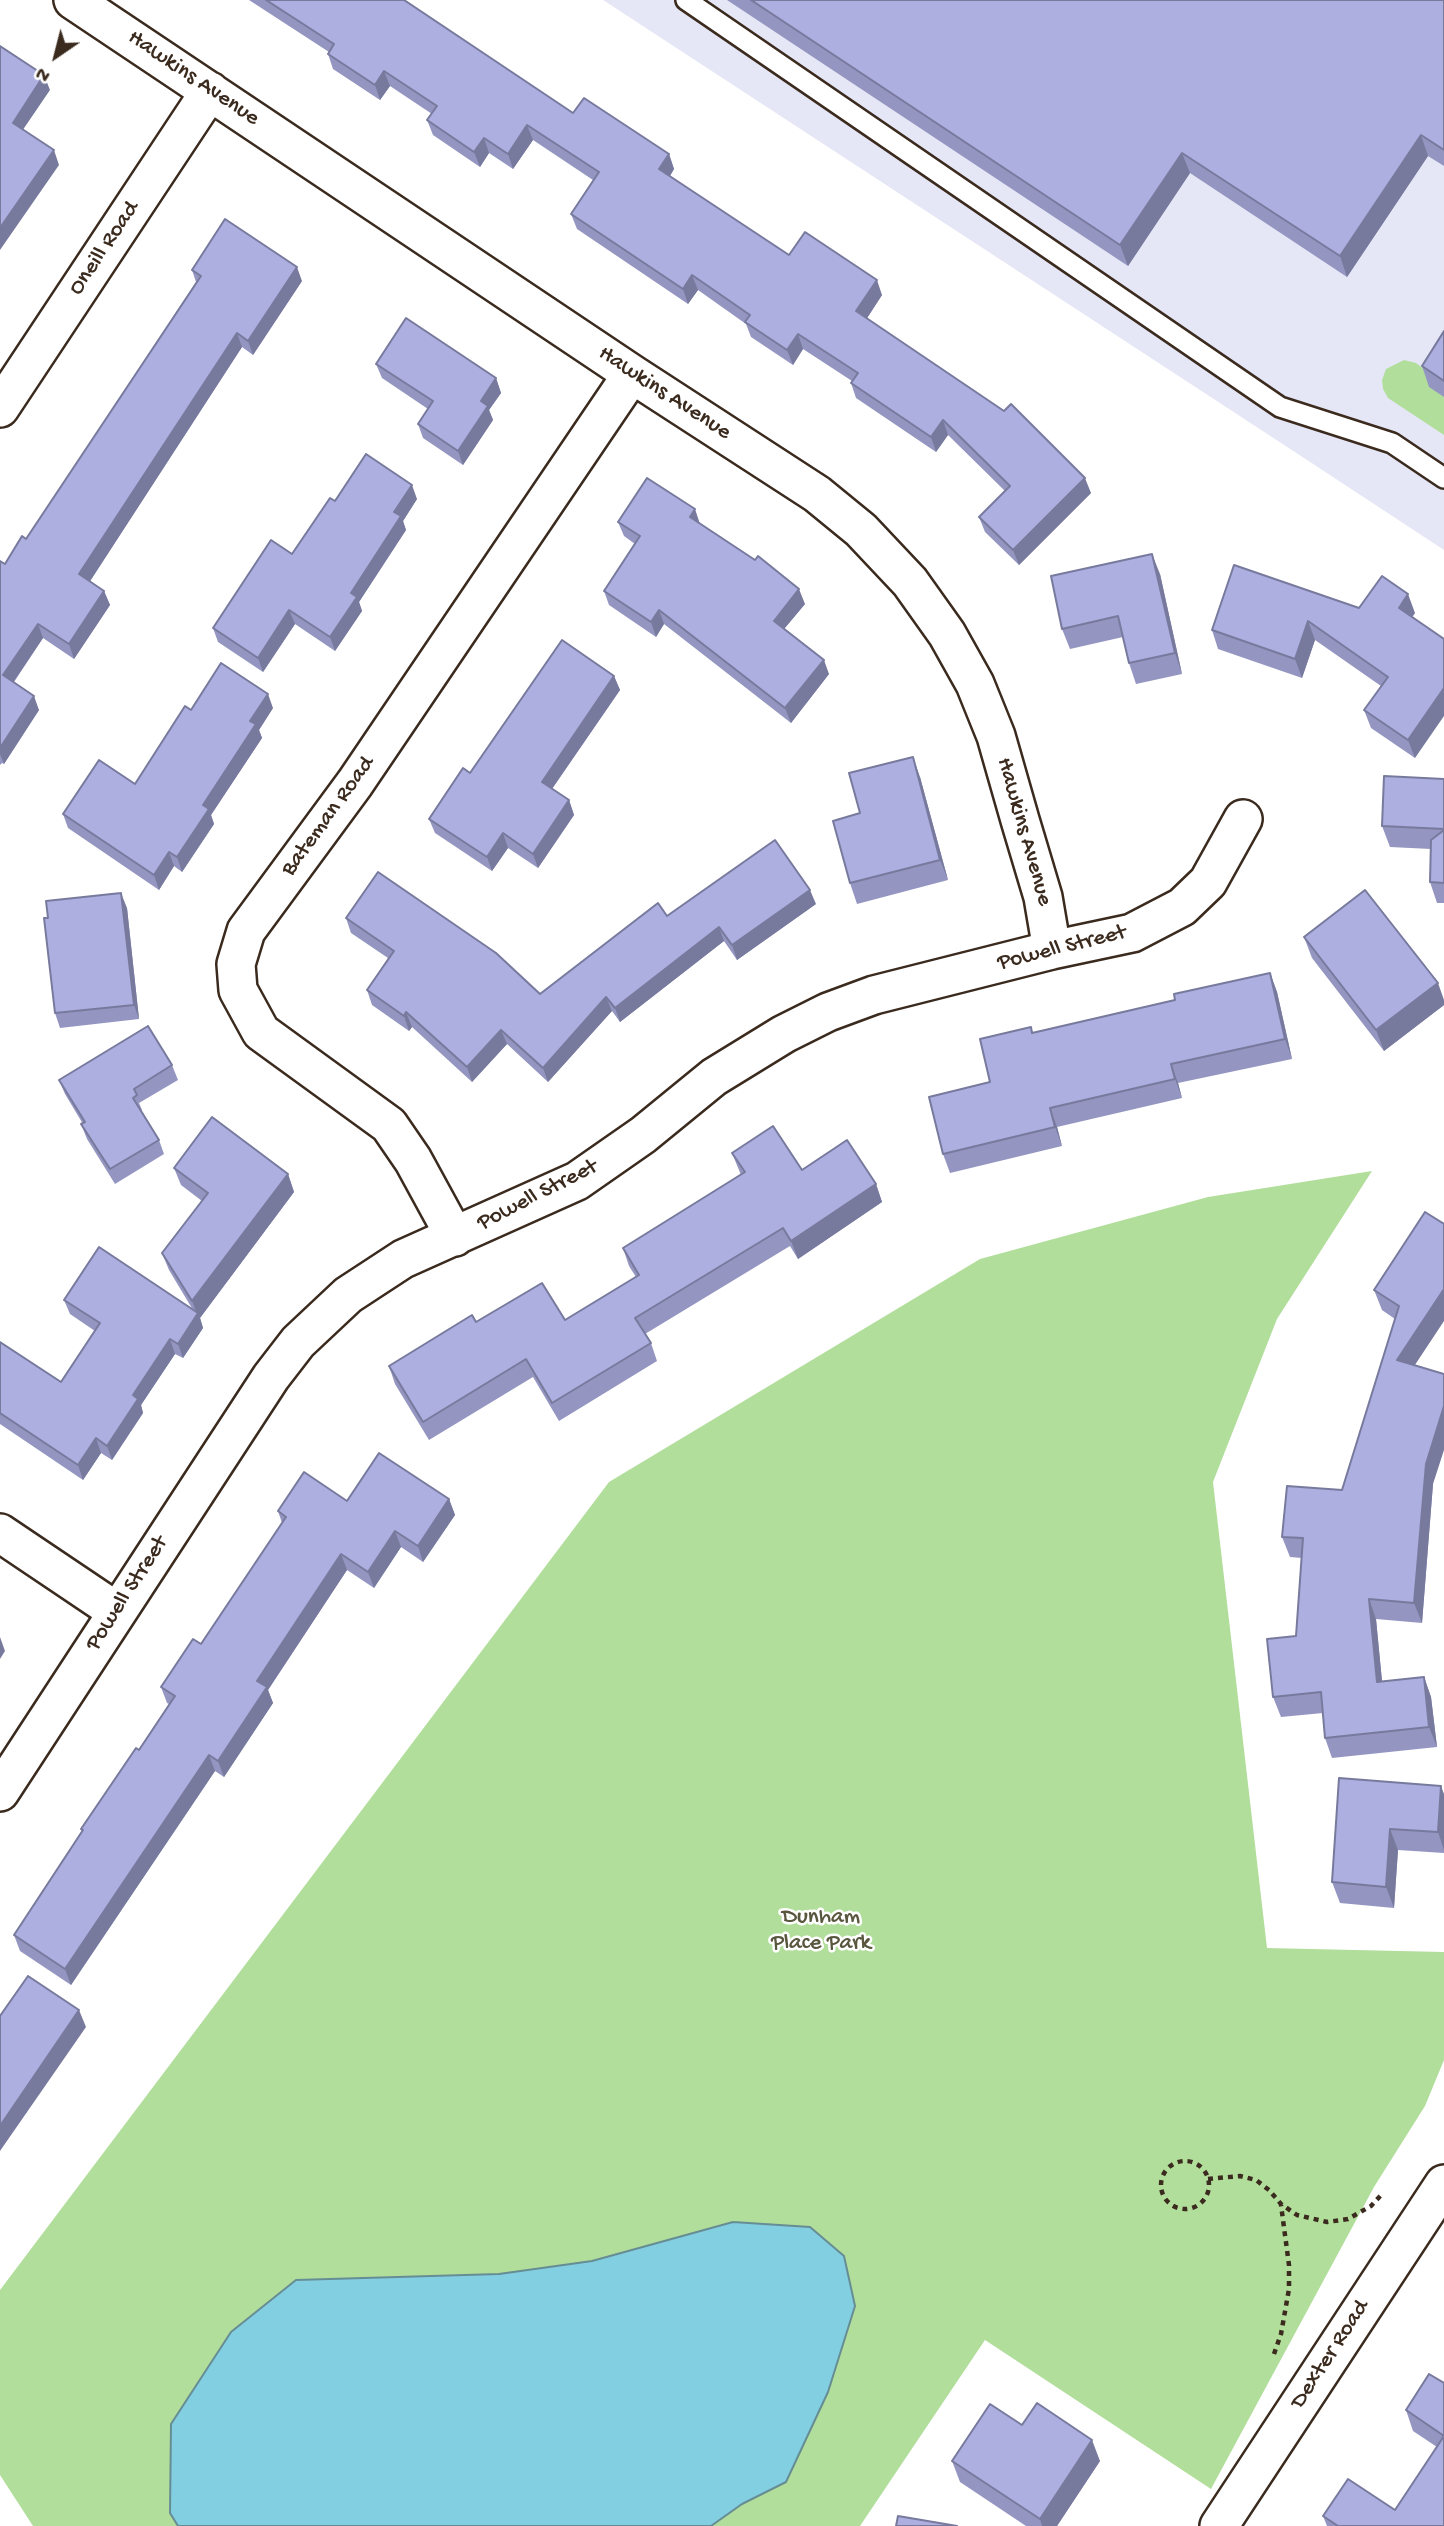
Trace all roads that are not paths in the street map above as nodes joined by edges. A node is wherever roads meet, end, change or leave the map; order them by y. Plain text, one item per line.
1 (74, 0) edge
2 (686, 0) edge
3 (210, 90) junction
4 (632, 374) junction
5 (0, 408) edge
6 (1444, 478) edge
7 (1243, 819) dead end
8 (1052, 950) junction
9 (455, 1237) junction
10 (0, 1533) edge
11 (116, 1611) junction
12 (0, 1792) edge
13 (1444, 2184) edge
14 (1219, 2526) edge

1 - 3 street, Hawkins Avenue
2 - 6 lane
3 - 4 street, Hawkins Avenue
3 - 5 street, Oneill Road
4 - 8 street, Hawkins Avenue
4 - 9 street, Bateman Road
7 - 8 street, Powell Street
8 - 9 street, Powell Street
9 - 11 street, Powell Street
10 - 11 street
11 - 12 street, Powell Street
13 - 14 street, Dexter Road

